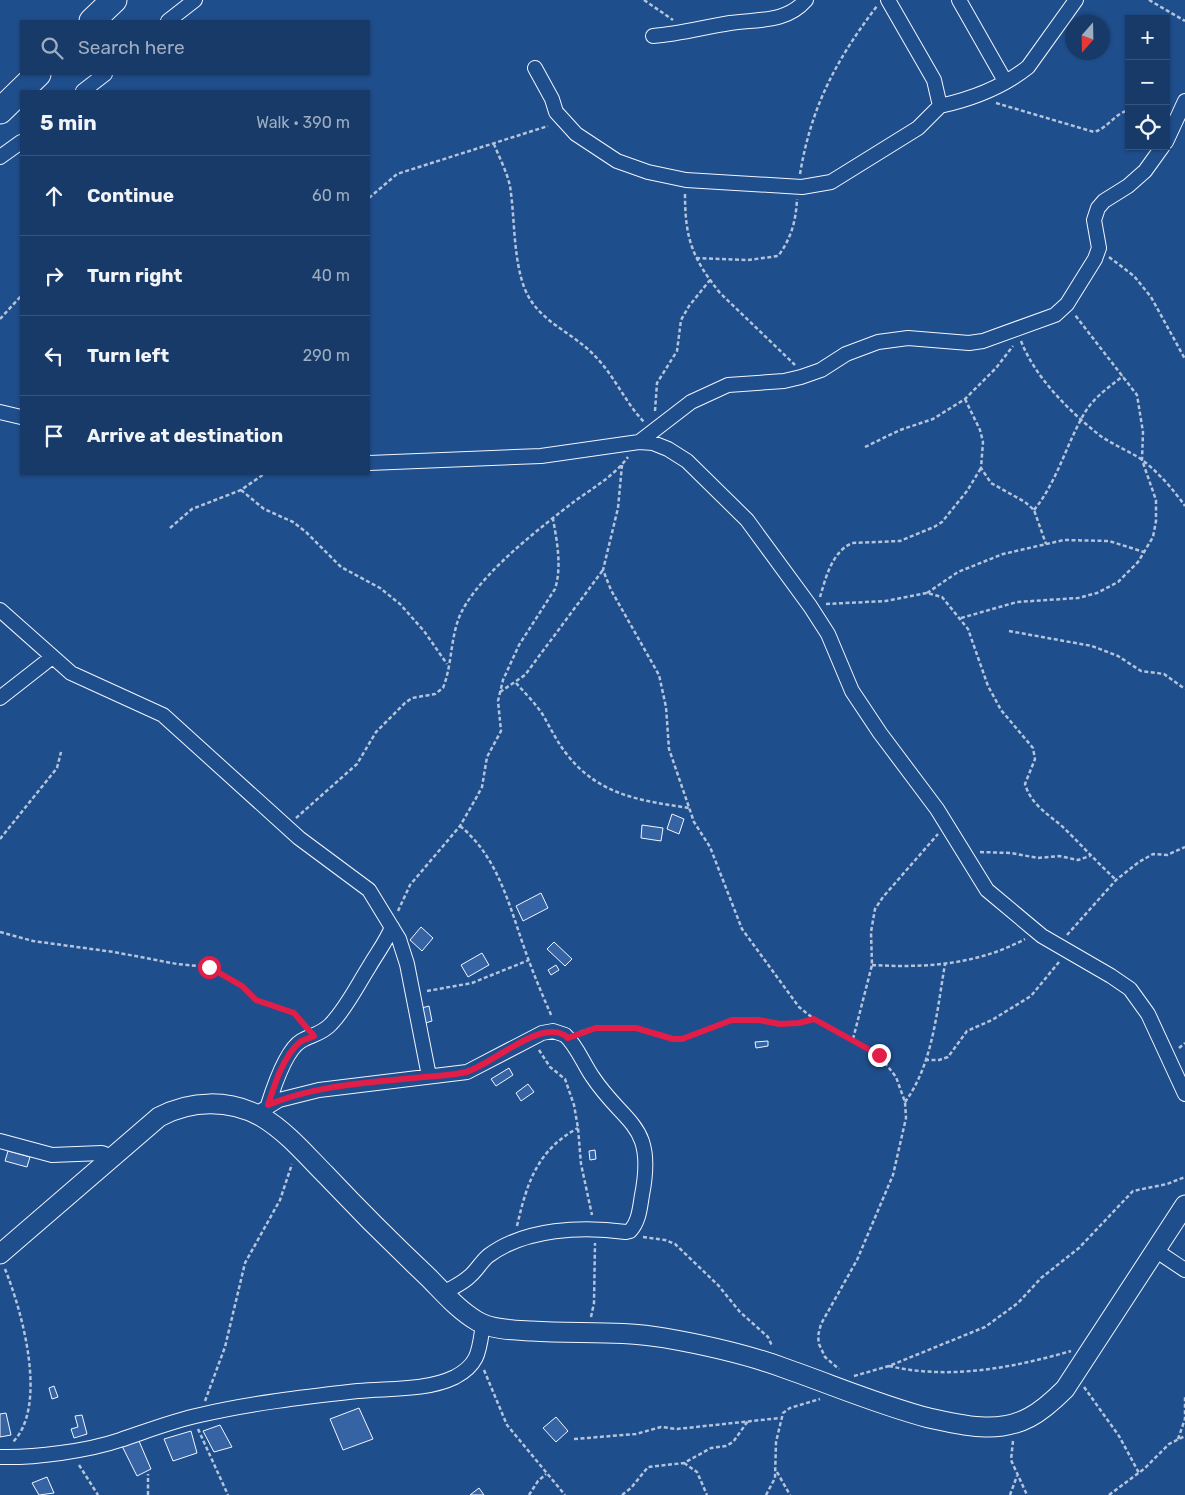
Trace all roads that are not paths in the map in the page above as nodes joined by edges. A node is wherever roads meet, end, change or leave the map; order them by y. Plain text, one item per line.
1 (114, 0) edge
2 (195, 0) edge
3 (806, 0) edge
4 (888, 0) edge
5 (959, 0) edge
6 (1076, 0) edge
7 (93, 20) edge
8 (169, 20) edge
9 (653, 36) dead end
10 (534, 68) dead end
11 (37, 75) edge
12 (104, 75) edge
13 (1005, 81) junction
14 (22, 90) edge
15 (84, 90) edge
16 (20, 92) edge
17 (1185, 101) edge
18 (940, 106) junction
19 (0, 111) edge
20 (1170, 133) edge
21 (20, 143) edge
22 (1160, 150) edge
23 (0, 157) edge
24 (0, 412) edge
25 (20, 417) edge
26 (639, 442) junction
27 (370, 463) edge
28 (0, 610) edge
29 (51, 658) junction
30 (0, 698) edge
31 (392, 927) junction
32 (429, 1076) junction
33 (1185, 1094) edge
34 (268, 1105) junction
35 (246, 1111) junction
36 (0, 1141) edge
37 (112, 1158) junction
38 (1185, 1205) edge
39 (1155, 1250) junction
40 (3, 1252) edge
41 (1185, 1270) edge
42 (444, 1293) junction
43 (483, 1324) junction
44 (0, 1457) edge

1 - 7 highway
2 - 8 street
3 - 9 street
4 - 18 street
5 - 13 street
6 - 13 street
10 - 18 street
11 - 14 highway
12 - 15 street
13 - 18 street
16 - 19 highway
17 - 20 street
21 - 23 street
22 - 26 street
24 - 25 street
26 - 27 street
26 - 33 street
28 - 29 street
29 - 30 street
29 - 31 street
31 - 32 street
31 - 34 street
32 - 34 street
32 - 42 street
34 - 35 street
35 - 37 street
35 - 42 street
36 - 37 street
37 - 40 street
38 - 39 street
39 - 41 street
39 - 43 street
42 - 43 street
43 - 44 street

